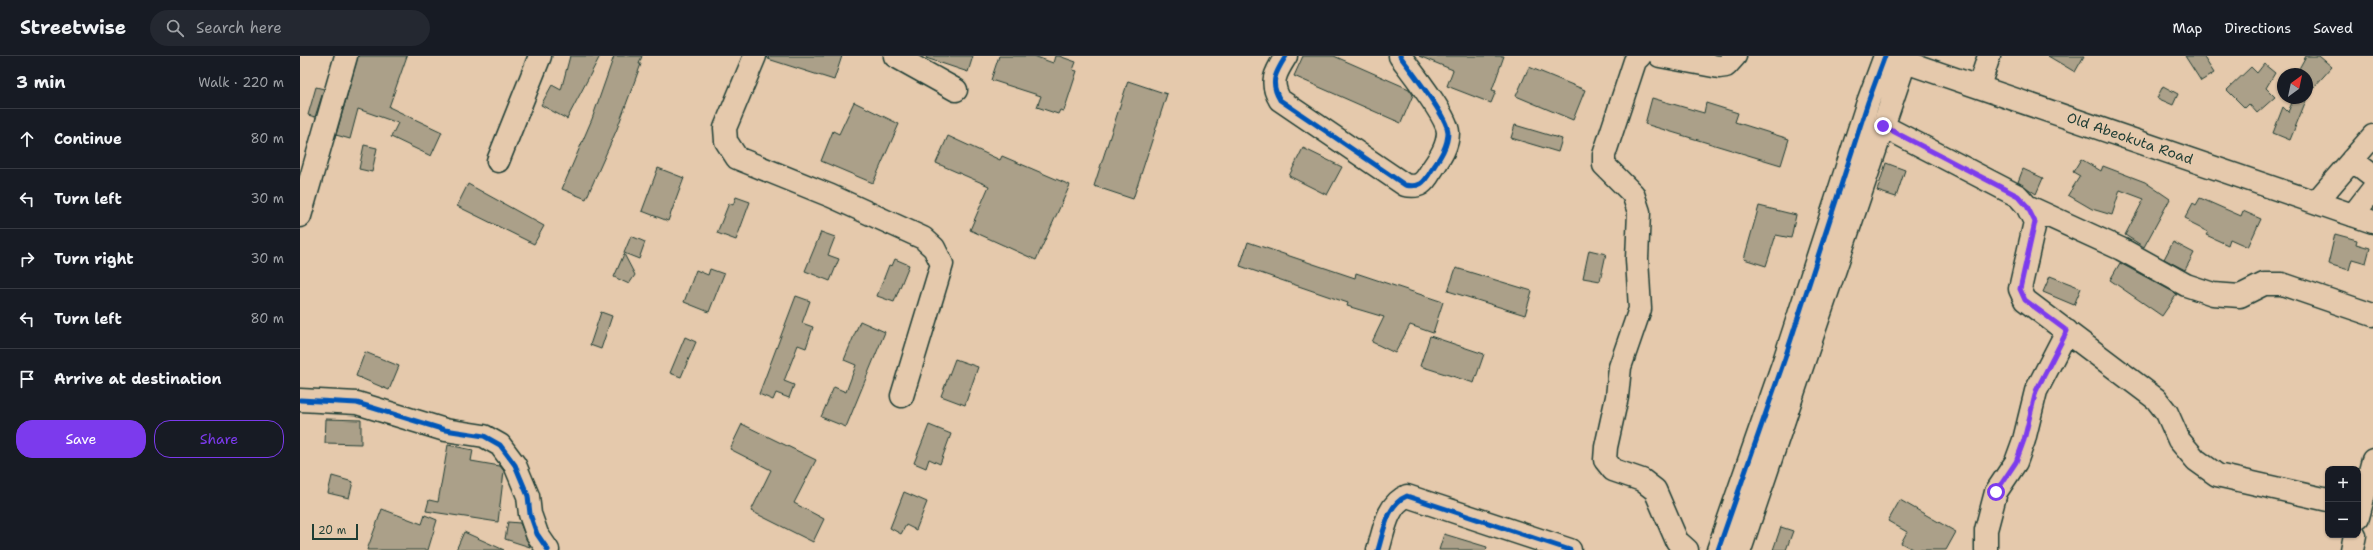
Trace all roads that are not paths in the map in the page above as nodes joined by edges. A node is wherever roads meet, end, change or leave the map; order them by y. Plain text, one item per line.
1 (346, 56) edge
2 (540, 56) edge
3 (755, 56) edge
4 (895, 56) edge
5 (1286, 56) edge
6 (1400, 56) edge
7 (1640, 56) edge
8 (1660, 56) edge
9 (1735, 56) edge
10 (1989, 56) edge
11 (1892, 58) edge
12 (1979, 86) junction
13 (956, 90) dead end
14 (1883, 126) junction
15 (2373, 136) edge
16 (2352, 160) junction
17 (498, 161) dead end
18 (2373, 176) edge
19 (2373, 189) edge
20 (2316, 202) junction
21 (2027, 206) junction
22 (2353, 215) junction
23 (300, 216) edge
24 (2373, 222) edge
25 (2373, 315) edge
26 (2067, 331) junction
27 (902, 396) dead end
28 (300, 400) edge
29 (2373, 460) edge
30 (2325, 499) edge
31 (2361, 503) edge
32 (2354, 538) edge
33 (1542, 546) edge
34 (548, 550) edge
35 (1378, 550) edge
36 (1570, 550) edge
37 (1687, 550) edge
38 (1718, 550) edge
39 (1740, 550) edge
40 (1986, 550) edge
41 (2352, 550) edge

1 - 23 main road
2 - 17 main road
3 - 27 main road
4 - 13 main road
5 - 6 main road
7 - 37 main road
8 - 9 main road
10 - 12 main road
11 - 12 main road, Old Abeokuta Road
11 - 14 main road
11 - 38 main road
12 - 20 main road, Old Abeokuta Road
14 - 21 main road
14 - 39 main road
15 - 16 main road
16 - 18 main road
16 - 20 main road
19 - 22 main road
20 - 22 main road, Old Abeokuta Road
21 - 25 main road
21 - 26 main road
22 - 24 main road, Old Abeokuta Road
26 - 30 main road
26 - 40 main road
28 - 34 main road
29 - 31 main road
32 - 41 main road
33 - 35 main road
33 - 36 main road

